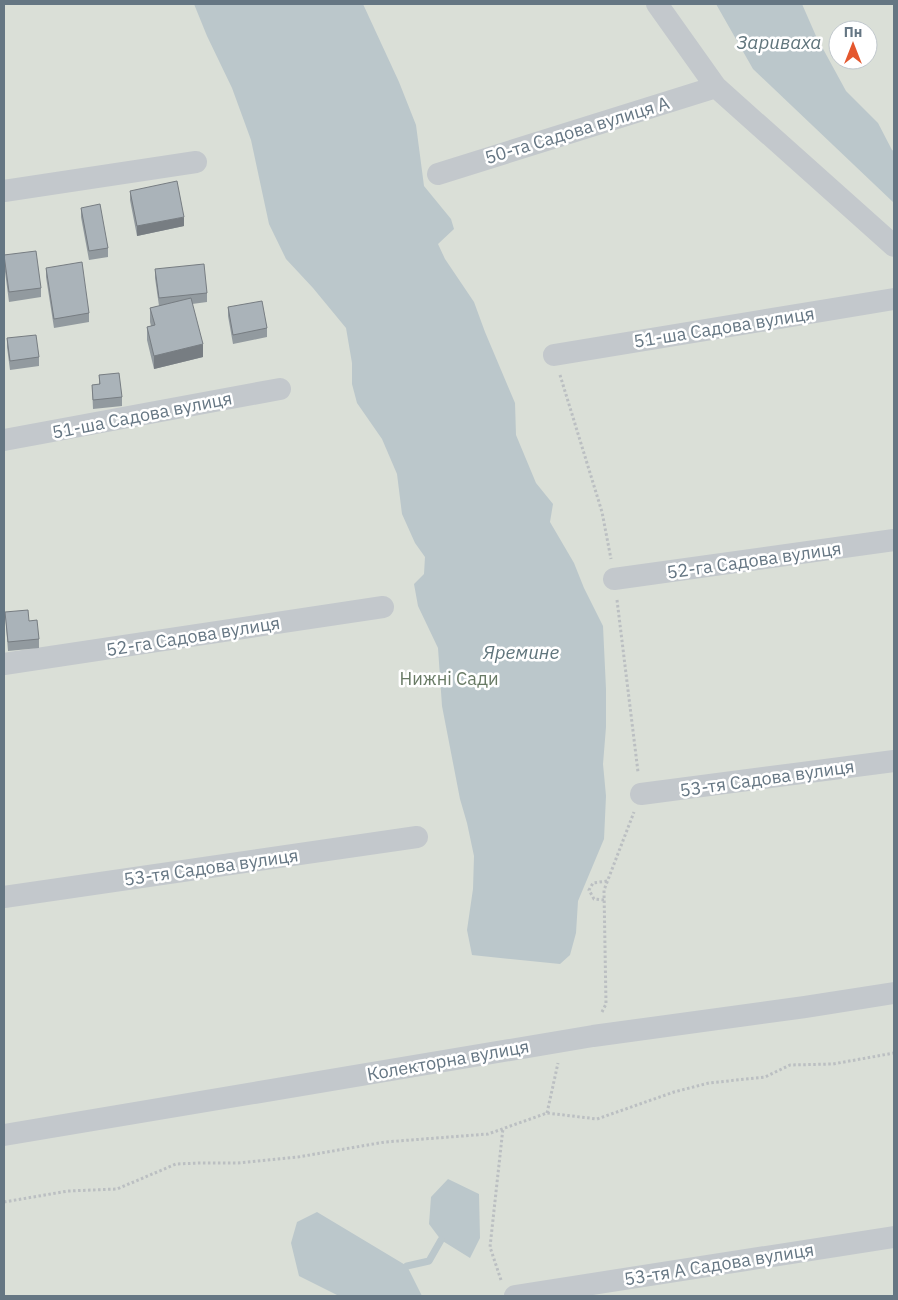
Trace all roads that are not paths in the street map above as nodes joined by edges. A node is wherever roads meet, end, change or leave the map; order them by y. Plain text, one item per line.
1 (657, 4) edge
2 (716, 87) junction
3 (196, 162) dead end
4 (438, 174) dead end
5 (4, 191) edge
6 (894, 246) edge
7 (894, 299) edge
8 (554, 356) road end
9 (280, 389) dead end
10 (4, 440) edge
11 (894, 540) edge
12 (614, 579) road end
13 (383, 607) dead end
14 (4, 664) edge
15 (894, 761) edge
16 (641, 794) road end
17 (418, 837) dead end
18 (4, 897) edge
19 (894, 993) edge
20 (4, 1135) edge
21 (894, 1237) edge
22 (509, 1292) edge

1 - 2 street
2 - 4 street, 50-та Садова вулиця А
2 - 6 street
3 - 5 street
7 - 8 street, 51-ша Садова вулиця
9 - 10 street, 51-ша Садова вулиця
11 - 12 street, 52-га Садова вулиця
13 - 14 street, 52-га Садова вулиця
15 - 16 street, 53-тя Садова вулиця
17 - 18 street, 53-тя Садова вулиця
19 - 20 street, Колекторна вулиця
21 - 22 street, 53-тя А Садова вулиця

